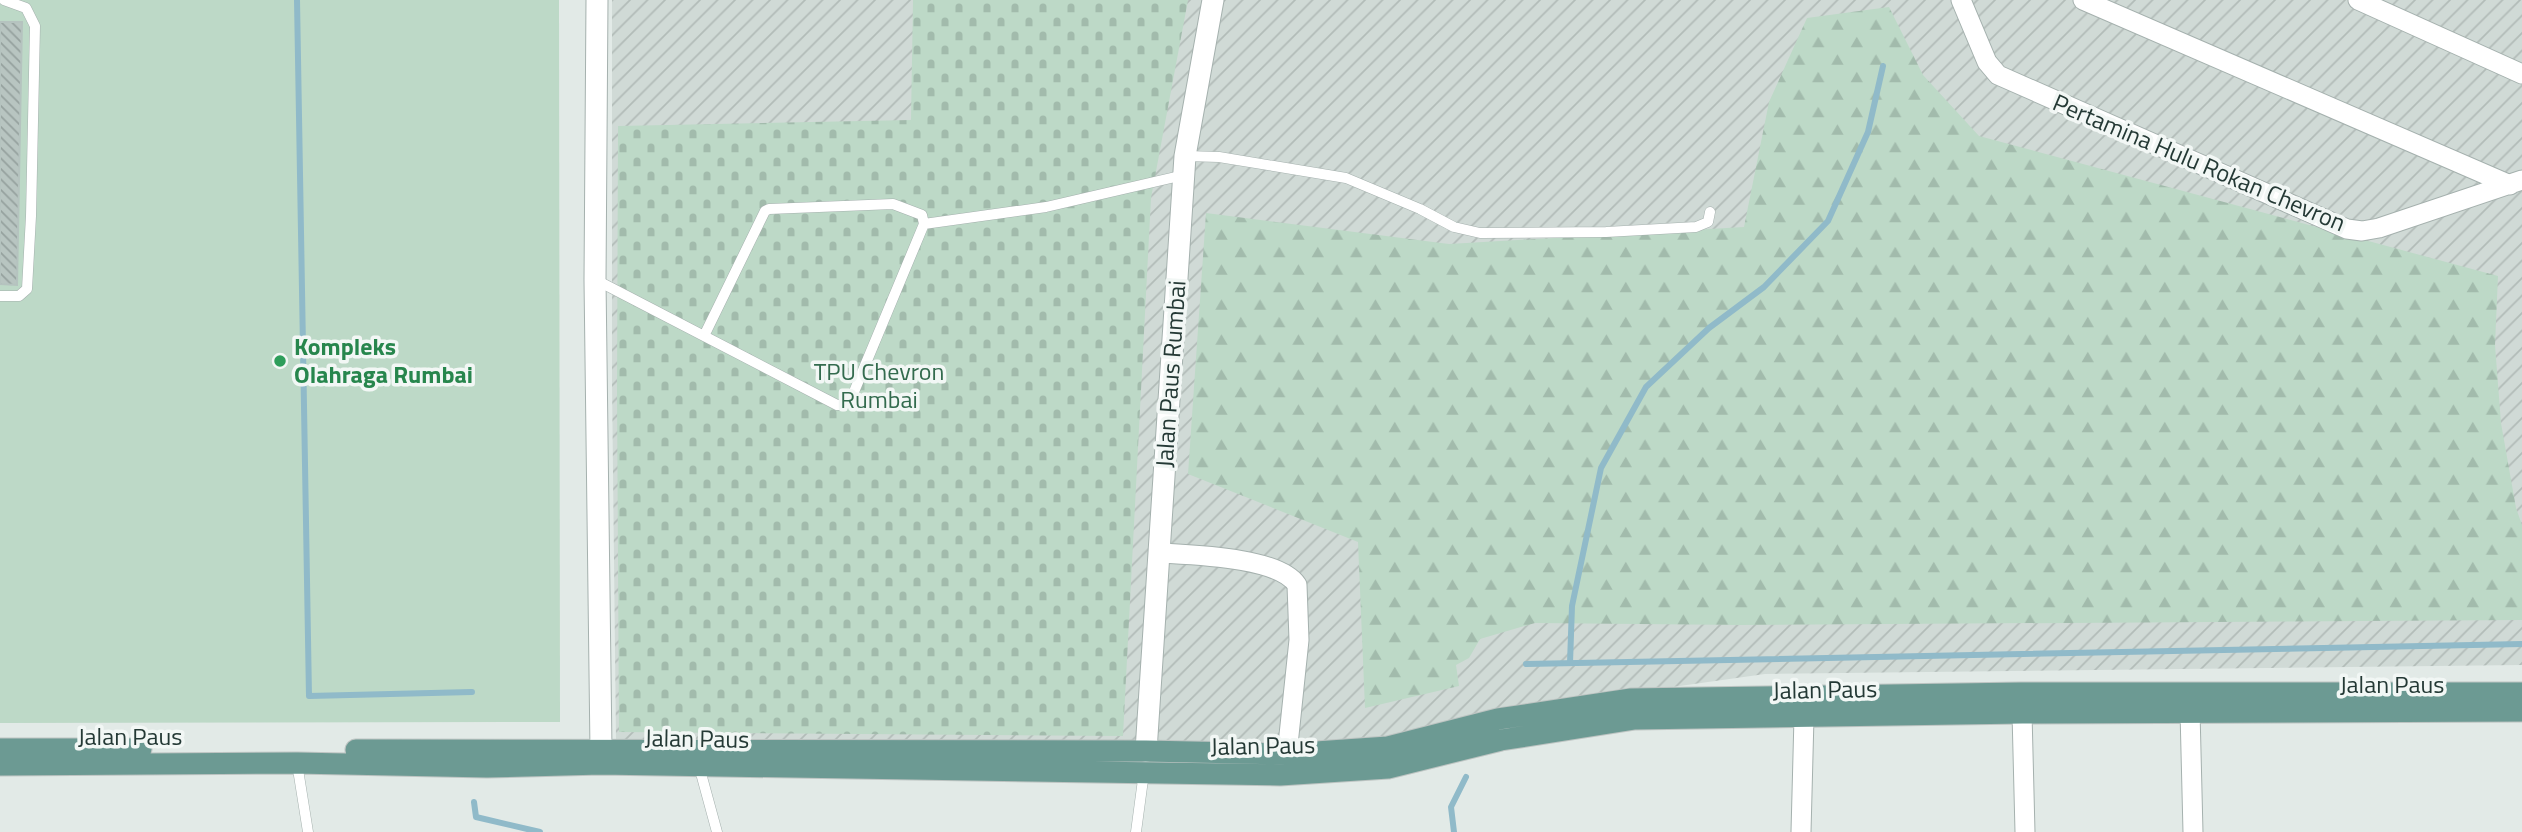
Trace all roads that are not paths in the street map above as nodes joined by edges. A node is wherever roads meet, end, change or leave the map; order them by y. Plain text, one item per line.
1 (4, 0) edge
2 (597, 0) edge
3 (1213, 0) edge
4 (1961, 0) edge
5 (2082, 0) edge
6 (2358, 0) edge
7 (2522, 74) edge
8 (1185, 165) junction
9 (2516, 182) edge
10 (1710, 212) dead end
11 (924, 224) junction
12 (595, 280) junction
13 (0, 296) edge
14 (704, 336) junction
15 (1160, 552) junction
16 (2522, 693) edge
17 (2190, 712) junction
18 (2522, 712) edge
19 (2022, 713) junction
20 (1804, 717) junction
21 (0, 749) edge
22 (1146, 751) junction
23 (1287, 754) junction
24 (601, 757) junction
25 (297, 763) junction
26 (0, 765) edge
27 (699, 766) junction
28 (1144, 772) junction
29 (308, 832) edge
30 (717, 832) edge
31 (1136, 832) edge
32 (1801, 832) edge
33 (2025, 832) edge
34 (2193, 832) edge

1 - 13 lane
2 - 12 street
3 - 8 street, Jalan Paus Rumbai
4 - 9 street, Pertamina Hulu Rokan Chevron
5 - 9 street
6 - 7 street
8 - 10 lane
8 - 11 lane
8 - 15 street, Jalan Paus Rumbai
11 - 14 lane
11 - 14 lane
12 - 14 lane
12 - 24 street
15 - 22 street, Jalan Paus Rumbai
15 - 23 street
16 - 23 main road, Jalan Paus
17 - 18 main road, Jalan Paus
17 - 19 main road, Jalan Paus
17 - 34 street
19 - 20 main road, Jalan Paus
19 - 33 street
20 - 28 main road, Jalan Paus
20 - 32 street
21 - 24 main road, Jalan Paus
22 - 23 main road, Jalan Paus
22 - 24 main road, Jalan Paus
24 - 25 main road, Jalan Paus
24 - 27 main road, Jalan Paus
25 - 26 main road, Jalan Paus
25 - 29 lane
27 - 28 main road, Jalan Paus
27 - 30 lane
28 - 31 lane

